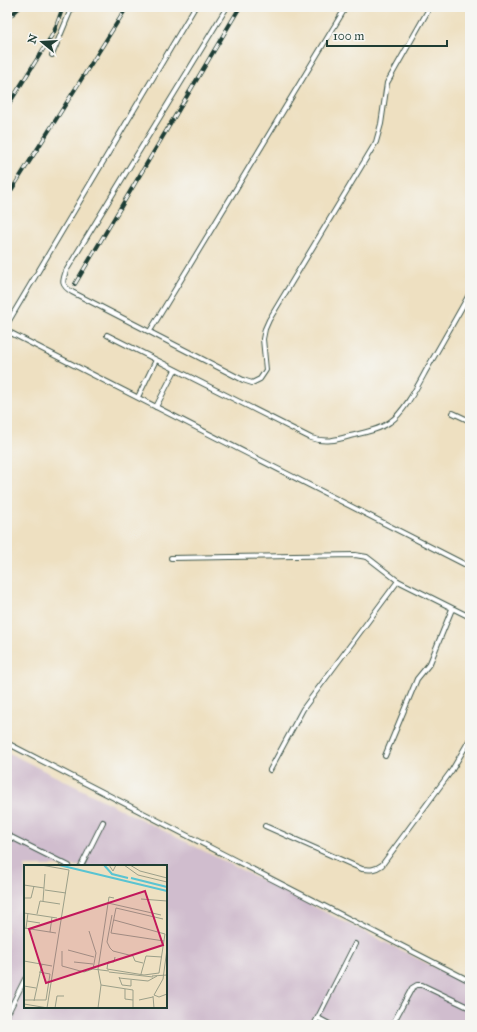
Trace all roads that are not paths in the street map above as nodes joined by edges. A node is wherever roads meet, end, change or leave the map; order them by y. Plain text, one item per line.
1 (72, 7) edge
2 (195, 7) edge
3 (227, 7) edge
4 (346, 7) edge
5 (430, 7) edge
6 (52, 55) dead end
7 (470, 293) edge
8 (7, 324) edge
9 (7, 331) edge
10 (150, 331) junction
11 (107, 335) dead end
12 (156, 360) junction
13 (175, 370) junction
14 (138, 397) junction
15 (156, 407) junction
16 (453, 413) dead end
17 (470, 421) edge
18 (470, 477) edge
19 (470, 483) edge
20 (171, 558) dead end
21 (470, 567) edge
22 (398, 581) junction
23 (452, 609) junction
24 (470, 617) edge
25 (470, 739) edge
26 (7, 743) edge
27 (385, 756) dead end
28 (270, 770) dead end
29 (103, 822) dead end
30 (265, 826) dead end
31 (7, 835) edge
32 (67, 865) edge
33 (82, 865) edge
34 (355, 944) dead end
35 (24, 981) edge
36 (470, 981) edge
37 (470, 1008) edge
38 (7, 1015) edge
39 (318, 1018) junction
40 (314, 1025) edge
41 (331, 1025) edge
42 (392, 1025) edge

1 - 6 lane
2 - 8 lane
3 - 10 lane
4 - 10 lane
5 - 10 lane
7 - 13 lane
9 - 14 lane
11 - 12 lane
12 - 13 lane
12 - 14 lane
13 - 15 lane
14 - 15 lane
15 - 21 lane
16 - 17 lane
18 - 19 lane
20 - 22 lane
22 - 23 lane
22 - 28 lane
23 - 24 lane
23 - 27 lane
25 - 30 lane
26 - 36 lane
29 - 33 lane
31 - 32 lane
34 - 39 lane
35 - 38 lane
37 - 42 lane
39 - 40 lane
39 - 41 lane

